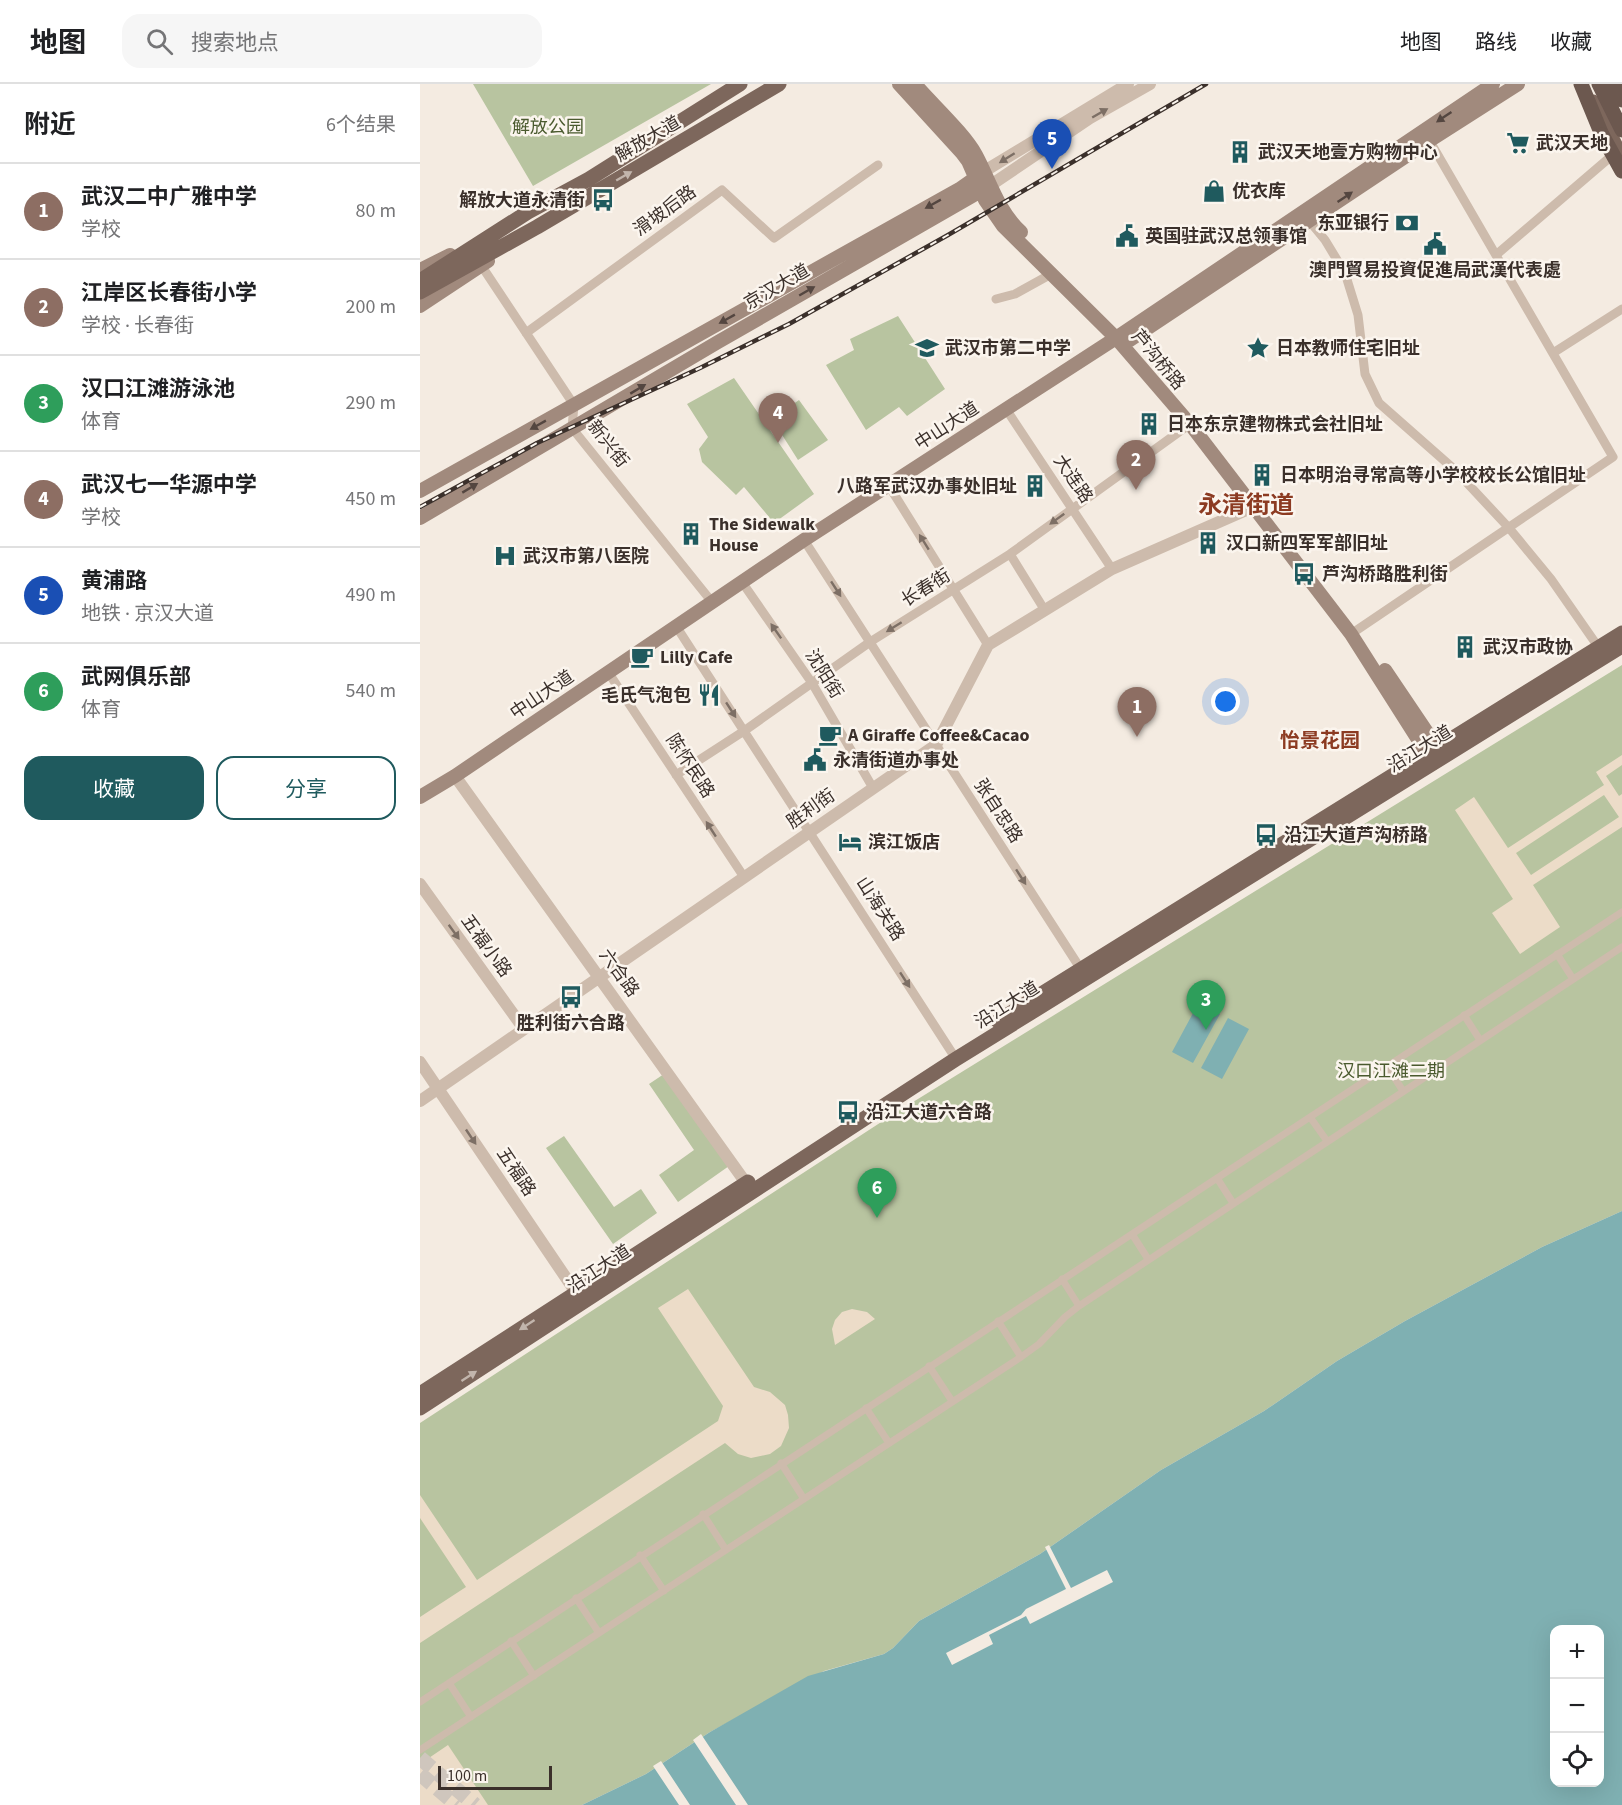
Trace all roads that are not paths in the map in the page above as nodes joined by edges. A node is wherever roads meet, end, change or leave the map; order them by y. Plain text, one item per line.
1 (740, 84) edge
2 (779, 84) edge
3 (899, 84) edge
4 (915, 84) edge
5 (1128, 84) edge
6 (1150, 84) edge
7 (1493, 84) edge
8 (1518, 84) edge
9 (1582, 84) edge
10 (1599, 84) edge
11 (1614, 84) edge
12 (1622, 100) edge
13 (1622, 130) edge
14 (1426, 136) junction
15 (1620, 155) edge
16 (878, 165) dead end
17 (1622, 171) edge
18 (982, 182) junction
19 (528, 212) junction
20 (1306, 217) junction
21 (537, 227) junction
22 (1496, 255) junction
23 (482, 265) junction
24 (420, 270) edge
25 (1053, 273) junction
26 (421, 288) edge
27 (996, 299) dead end
28 (420, 306) edge
29 (1622, 309) edge
30 (526, 333) junction
31 (1122, 338) junction
32 (1553, 353) junction
33 (574, 405) junction
34 (1006, 409) junction
35 (1190, 424) junction
36 (572, 428) junction
37 (889, 486) junction
38 (420, 491) edge
39 (1257, 504) junction
40 (1073, 507) junction
41 (420, 518) edge
42 (1509, 528) junction
43 (804, 540) junction
44 (1010, 554) junction
45 (1112, 569) junction
46 (742, 582) junction
47 (953, 590) junction
48 (712, 602) junction
49 (1044, 609) junction
50 (676, 626) junction
51 (1354, 632) junction
52 (1621, 636) edge
53 (870, 642) junction
54 (988, 645) junction
55 (1599, 648) junction
56 (608, 672) junction
57 (812, 683) junction
58 (744, 731) junction
59 (936, 745) junction
60 (1436, 756) junction
61 (676, 775) junction
62 (455, 776) junction
63 (873, 788) junction
64 (420, 797) edge
65 (810, 831) junction
66 (744, 877) junction
67 (420, 884) edge
68 (1622, 912) edge
69 (1622, 947) edge
70 (1557, 954) junction
71 (1084, 974) junction
72 (600, 977) junction
73 (1573, 979) junction
74 (1464, 1016) junction
75 (524, 1029) junction
76 (1480, 1040) junction
77 (954, 1055) junction
78 (420, 1062) edge
79 (1387, 1066) junction
80 (438, 1088) junction
81 (1403, 1091) junction
82 (420, 1101) edge
83 (1310, 1116) junction
84 (1327, 1141) junction
85 (1217, 1178) junction
86 (749, 1188) junction
87 (1233, 1203) junction
88 (1132, 1234) junction
89 (1148, 1259) junction
90 (1062, 1280) junction
91 (580, 1298) junction
92 (1079, 1306) junction
93 (998, 1321) junction
94 (1022, 1357) junction
95 (929, 1366) junction
96 (420, 1394) edge
97 (952, 1401) junction
98 (420, 1408) edge
99 (866, 1408) junction
100 (889, 1443) junction
101 (781, 1463) junction
102 (804, 1498) junction
103 (703, 1514) junction
104 (726, 1550) junction
105 (640, 1555) junction
106 (664, 1591) junction
107 (576, 1598) junction
108 (599, 1633) junction
109 (510, 1641) junction
110 (534, 1676) junction
111 (448, 1683) junction
112 (420, 1702) edge
113 (471, 1717) junction
114 (420, 1750) edge

1 - 19 main road, 解放大道
21 -> 2 main road, 解放大道
3 - 18 main road, 芦沟桥路
4 - 18 main road, 芦沟桥路
5 -> 18 street, 京汉大道
18 -> 6 street, 京汉大道
7 -> 14 main road, 中山大道
8 - 14 main road, 中山大道
9 - 15 main road
9 - 17 highway, bridge
10 - 13 highway
11 - 12 highway
14 - 20 main road, 中山大道
14 - 22 street
15 - 22 street
16 - 30 street, 滑坡后路
18 - 25 main road, 芦沟桥路
18 - 31 main road, 芦沟桥路
18 -> 33 main road, 京汉大道
36 -> 18 main road, 京汉大道
19 - 24 main road, 解放大道
19 - 26 main road, 解放大道
20 - 31 main road, 中山大道
20 - 42 street
21 - 23 main road, 解放大道
21 - 26 main road, 解放大道
22 - 32 street
23 - 28 main road, 解放大道
23 - 30 street, 新兴街
25 - 27 street
25 - 31 main road, 芦沟桥路
29 - 32 street
30 - 33 street, 新兴街
31 - 34 main road, 中山大道
31 - 35 main road, 芦沟桥路
31 - 39 main road, 芦沟桥路
32 - 42 street
33 - 36 street, 新兴街
33 -> 38 main road, 京汉大道
34 - 37 main road, 中山大道
34 - 40 street, 大连路
35 - 39 main road, 芦沟桥路
35 - 40 street, 长春街
41 -> 36 main road, 京汉大道
36 - 48 street, 新兴街
37 - 43 main road, 中山大道
47 -> 37 street
39 - 45 street, 胜利街
39 - 51 main road, 芦沟桥路
40 -> 44 street, 长春街
40 - 45 street, 大连路
42 - 51 street
42 - 55 street
43 - 46 main road, 中山大道
43 -> 53 street, 张自忠路
44 - 47 street, 长春街
44 - 49 street
45 - 49 street, 胜利街
46 - 48 main road, 中山大道
57 -> 46 street, 沈阳街
47 -> 53 street, 长春街
47 - 54 street
48 - 50 main road, 中山大道
49 - 54 street, 胜利街
50 - 56 main road, 中山大道
50 -> 58 street, 山海关路
51 - 60 main road, 芦沟桥路
52 - 55 main road, 沿江大道
52 - 60 main road, 沿江大道
53 - 57 street, 长春街
53 - 59 street, 张自忠路
54 - 59 street, 胜利街
55 - 60 main road, 沿江大道
56 - 61 street, 陈怀民路
56 - 62 main road, 中山大道
57 - 58 street, 长春街
57 - 63 street, 沈阳街
58 - 61 street, 长春街
58 - 65 street, 山海关路
59 - 63 street, 胜利街
59 -> 71 street, 张自忠路
60 - 71 main road, 沿江大道
66 -> 61 street, 陈怀民路
62 - 64 main road, 中山大道
62 - 72 street, 六合路
63 - 65 street, 胜利街
65 - 66 street, 胜利街
65 -> 77 street, 山海关路
66 - 72 street, 胜利街
67 -> 75 street, 五福小路
68 - 70 street
69 - 73 street
70 - 73 street
70 - 74 street
71 - 77 main road, 沿江大道
72 - 75 street, 胜利街
72 - 86 street, 六合路
73 - 76 street
74 - 76 street
74 - 79 street
75 - 80 street, 胜利街
76 - 81 street
77 - 86 main road, 沿江大道
78 - 80 street, 五福路
79 - 81 street
79 - 83 street
80 - 82 street, 胜利街
80 -> 91 street, 五福路
81 - 84 street
83 - 84 street
83 - 85 street
84 - 87 street
85 - 87 street
85 - 88 street
86 - 91 main road, 沿江大道
87 - 89 street
88 - 89 street
88 - 90 street
89 - 92 street
90 - 92 street
90 - 93 street
91 -> 96 main road, 沿江大道
98 -> 91 main road, 沿江大道
92 - 94 street
93 - 94 street
93 - 95 street
94 - 97 street
95 - 97 street
95 - 99 street
97 - 100 street
99 - 100 street
99 - 101 street
100 - 102 street
101 - 102 street
101 - 103 street
102 - 104 street
103 - 104 street
103 - 105 street
104 - 106 street
105 - 106 street
105 - 107 street
106 - 108 street
107 - 108 street
107 - 109 street
108 - 110 street
109 - 110 street
109 - 111 street
110 - 113 street
111 - 112 street
111 - 113 street
113 - 114 street

